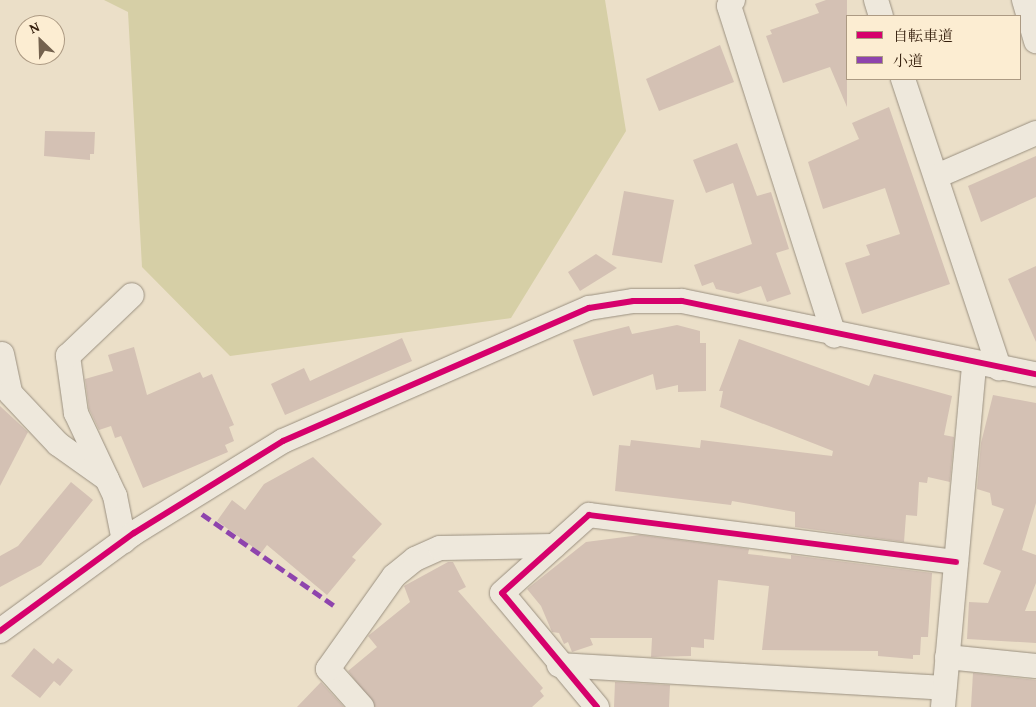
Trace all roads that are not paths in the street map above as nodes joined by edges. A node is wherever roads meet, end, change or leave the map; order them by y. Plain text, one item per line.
1 (733, 0) edge
2 (876, 0) edge
3 (1024, 0) edge
4 (881, 15) edge
5 (1036, 41) edge
6 (903, 80) edge
7 (1036, 133) edge
8 (937, 176) junction
9 (132, 295) dead end
10 (834, 336) junction
11 (2, 354) dead end
12 (974, 365) junction
13 (999, 368) junction
14 (1036, 374) edge
15 (108, 480) junction
16 (124, 541) junction
17 (554, 546) junction
18 (956, 562) junction
19 (0, 631) edge
20 (947, 657) junction
21 (558, 665) junction
22 (1036, 666) edge
23 (943, 698) edge
24 (362, 707) edge
25 (597, 707) edge

1 - 10 street
2 - 4 street
3 - 5 street
6 - 8 street
7 - 8 street
8 - 13 street
9 - 15 street
10 - 12 street
10 - 16 street
11 - 15 street
12 - 13 street
12 - 18 street
13 - 14 street
15 - 16 street
16 - 19 street
17 - 18 street
17 - 21 street
17 - 24 street
18 - 20 street
20 - 22 street
20 - 23 street
21 - 23 street
21 - 25 street

